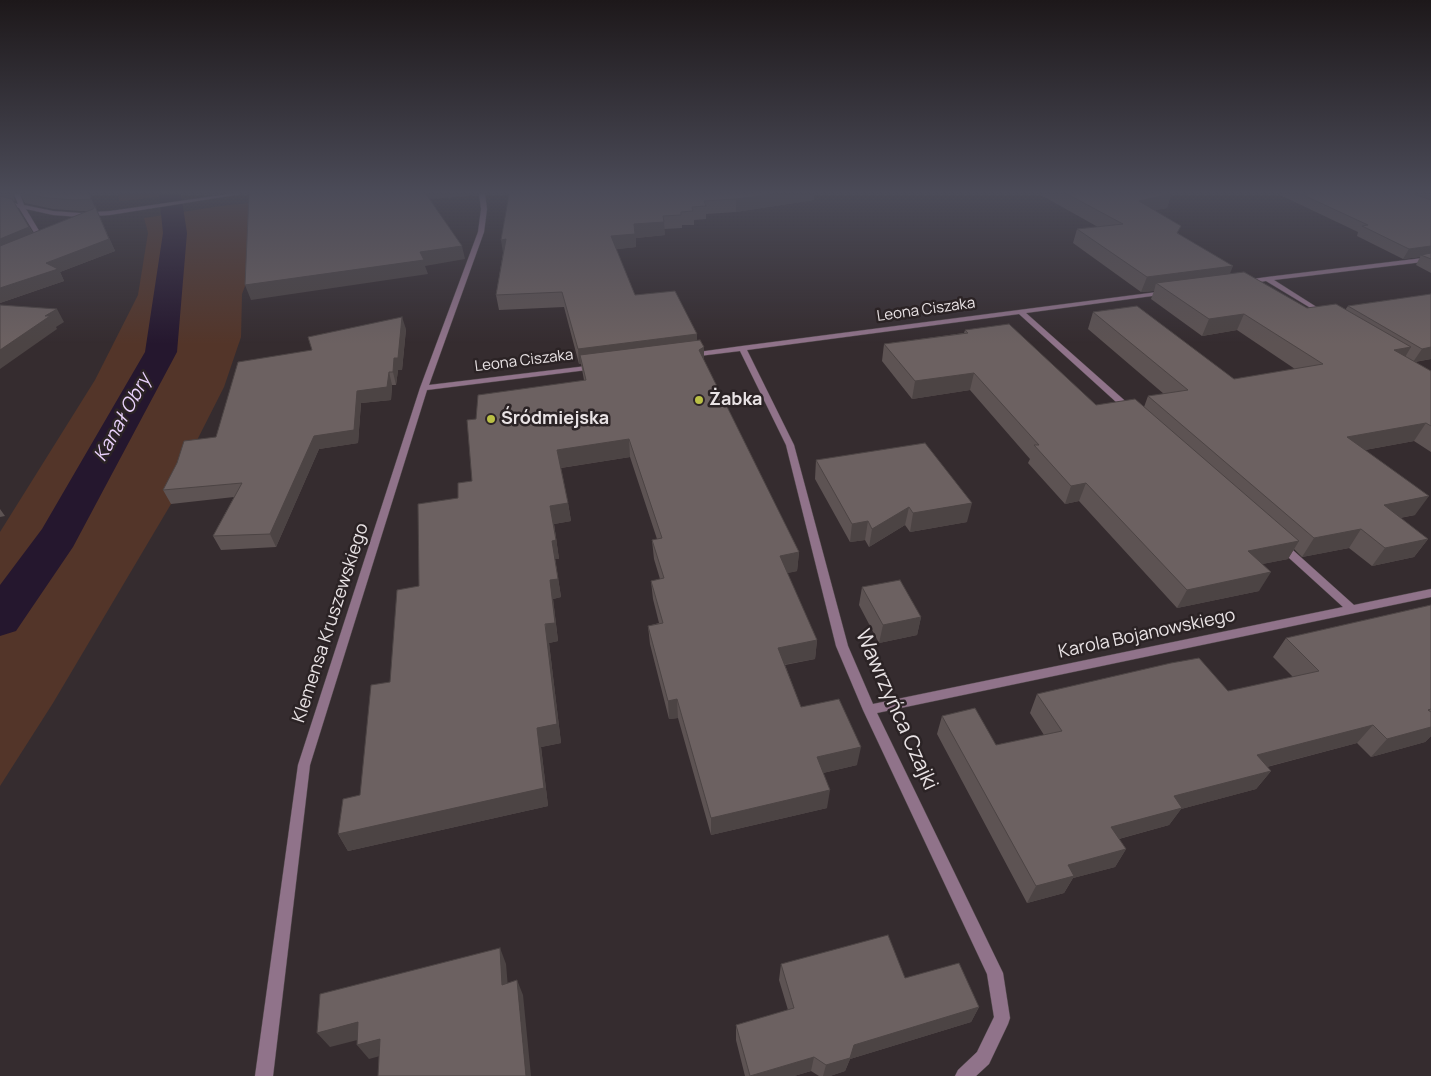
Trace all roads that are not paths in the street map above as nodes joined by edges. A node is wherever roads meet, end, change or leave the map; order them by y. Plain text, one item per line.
1 (477, 244) edge
2 (1431, 258) edge
3 (1267, 280) junction
4 (1237, 283) edge
5 (1178, 291) edge
6 (1019, 311) junction
7 (1329, 316) edge
8 (742, 348) junction
9 (683, 356) edge
10 (605, 365) edge
11 (424, 388) junction
12 (1138, 418) edge
13 (1271, 537) edge
14 (1431, 593) edge
15 (1352, 609) junction
16 (869, 710) junction
17 (264, 1076) edge
18 (964, 1076) edge

1 - 11 street, Klemensa Kruszewskiego
2 - 3 street
3 - 4 street
3 - 7 street
5 - 6 street, Leona Ciszaka
6 - 8 street, Leona Ciszaka
6 - 12 street
8 - 9 street, Leona Ciszaka
8 - 16 street, Wawrzyńca Czajki
10 - 11 street, Leona Ciszaka
11 - 17 street, Klemensa Kruszewskiego
13 - 15 street
14 - 15 street, Karola Bojanowskiego
15 - 16 street, Karola Bojanowskiego
16 - 18 street, Wawrzyńca Czajki

